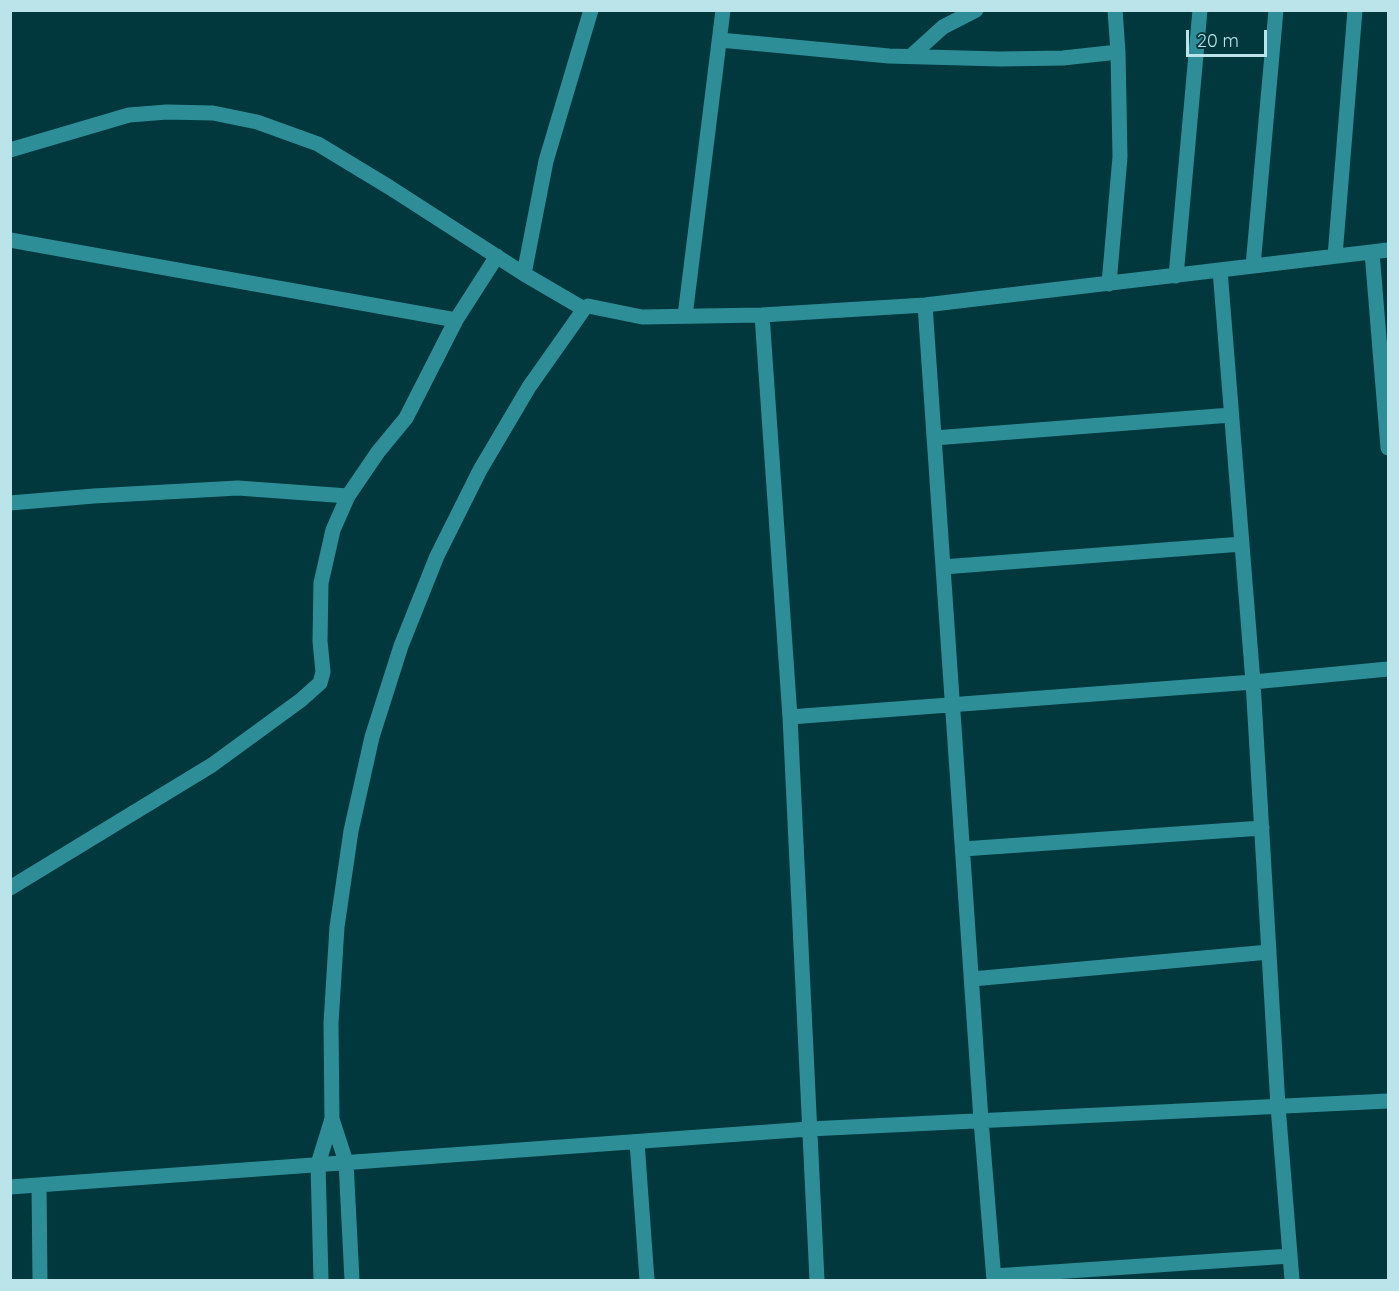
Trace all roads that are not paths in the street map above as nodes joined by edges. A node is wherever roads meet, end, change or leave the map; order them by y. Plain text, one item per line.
1 (591, 10) edge
2 (723, 10) edge
3 (976, 10) edge
4 (1115, 10) edge
5 (1200, 10) edge
6 (1276, 10) edge
7 (1355, 10) edge
8 (720, 40) junction
9 (1118, 52) junction
10 (911, 56) junction
11 (10, 150) edge
12 (10, 240) edge
13 (1389, 250) edge
14 (1372, 252) junction
15 (497, 256) junction
16 (1335, 256) junction
17 (1253, 266) junction
18 (1220, 270) junction
19 (524, 274) junction
20 (1176, 276) junction
21 (1109, 284) junction
22 (925, 305) junction
23 (584, 309) junction
24 (762, 315) junction
25 (685, 316) junction
26 (456, 320) junction
27 (1231, 415) junction
28 (934, 438) junction
29 (1389, 448) edge
30 (348, 496) junction
31 (10, 503) edge
32 (1242, 544) junction
33 (944, 567) junction
34 (1389, 669) edge
35 (1253, 682) junction
36 (953, 705) junction
37 (790, 717) junction
38 (1262, 828) junction
39 (963, 849) junction
40 (10, 888) edge
41 (1269, 952) junction
42 (972, 980) junction
43 (1389, 1101) edge
44 (1278, 1106) junction
45 (332, 1119) junction
46 (981, 1120) junction
47 (809, 1129) junction
48 (637, 1142) junction
49 (346, 1162) junction
50 (318, 1164) junction
51 (39, 1185) junction
52 (10, 1187) edge
53 (1290, 1256) junction
54 (994, 1278) edge
55 (40, 1281) edge
56 (321, 1281) edge
57 (352, 1281) edge
58 (647, 1281) edge
59 (817, 1281) edge
60 (1292, 1281) edge

1 - 19 street
2 - 8 street
3 - 10 street
4 - 9 street
5 - 20 street
6 - 17 street
7 - 16 street
8 - 10 street
8 - 25 street
9 - 10 street
9 - 21 street
11 - 15 street
12 - 26 street
13 - 14 street
14 - 16 street
14 - 29 street
15 - 19 street
15 - 26 street
16 - 17 street
17 - 18 street
18 - 20 street
18 - 27 street
19 - 23 street
20 - 21 street
21 - 22 street
22 - 24 street
22 - 28 street
23 - 25 street
23 - 45 street
24 - 25 street
24 - 37 street
26 - 30 street
27 - 28 street
27 - 32 street
28 - 33 street
30 - 31 street
30 - 40 street
32 - 33 street
32 - 35 street
33 - 36 street
34 - 35 street
35 - 36 street
35 - 38 street
36 - 37 street
36 - 39 street
37 - 47 street
38 - 39 street
38 - 41 street
39 - 42 street
41 - 42 street
41 - 44 street
42 - 46 street
43 - 44 street
44 - 46 street
44 - 53 street
45 - 49 street
45 - 50 street
46 - 47 street
46 - 54 street
47 - 48 street
47 - 59 street
48 - 49 street
48 - 58 street
49 - 50 street
49 - 57 street
50 - 51 street
50 - 56 street
51 - 52 street
51 - 55 street
53 - 54 street
53 - 60 street

